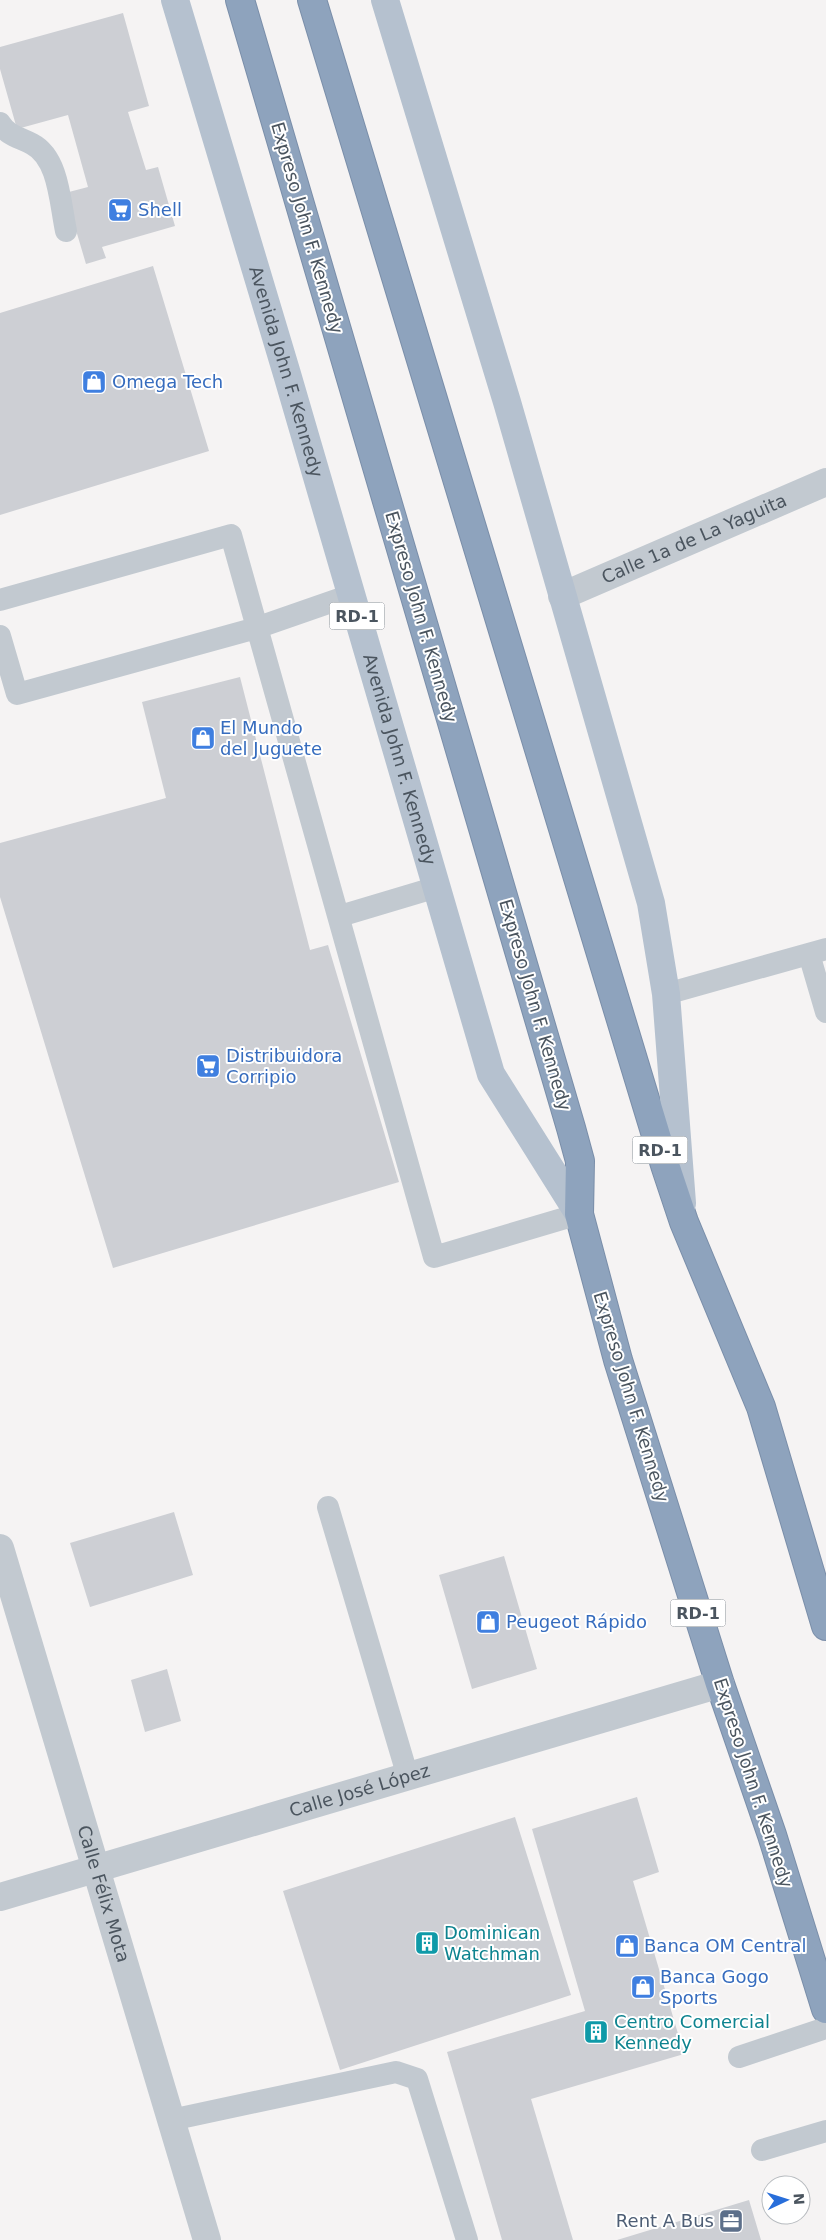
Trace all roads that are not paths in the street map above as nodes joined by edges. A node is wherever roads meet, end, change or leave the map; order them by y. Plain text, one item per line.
1 (175, 0) edge
2 (240, 0) edge
3 (312, 0) edge
4 (385, 0) edge
5 (0, 123) edge
6 (66, 231) dead end
7 (826, 482) edge
8 (351, 595) junction
9 (562, 596) junction
10 (0, 600) edge
11 (256, 628) junction
12 (0, 636) edge
13 (437, 887) junction
14 (340, 916) junction
15 (817, 951) edge
16 (666, 994) junction
17 (826, 1012) edge
18 (579, 1214) junction
19 (684, 1222) junction
20 (328, 1507) dead end
21 (0, 1548) edge
22 (826, 1626) edge
23 (720, 1684) junction
24 (408, 1776) junction
25 (96, 1868) junction
26 (0, 1897) edge
27 (826, 2009) edge
28 (826, 2028) edge
29 (739, 2057) dead end
30 (171, 2120) junction
31 (826, 2131) edge
32 (762, 2150) dead end
33 (207, 2240) edge
34 (466, 2240) edge

1 - 8 main road, Avenida John F. Kennedy / RD-1
2 - 18 highway, Expreso John F. Kennedy / RD-1
3 - 19 highway, RD-1
4 - 9 main road
5 - 6 lane
7 - 9 street, Calle 1a de La Yaguita
8 - 11 lane
8 - 13 main road, Avenida John F. Kennedy / RD-1
9 - 16 main road
10 - 11 lane
11 - 12 lane
11 - 14 lane
13 - 14 lane
13 - 18 main road, Avenida John F. Kennedy / RD-1
14 - 18 lane
15 - 16 lane
15 - 17 lane
16 - 19 main road
18 - 23 highway, Expreso John F. Kennedy / RD-1
19 - 22 highway, RD-1
20 - 24 lane
21 - 25 street, Calle Félix Mota
23 - 24 street, Calle José López
23 - 27 highway, Expreso John F. Kennedy / RD-1
24 - 25 street, Calle José López
25 - 26 street, Calle José López
25 - 30 street, Calle Félix Mota
28 - 29 lane
30 - 33 street, Calle Félix Mota
30 - 34 lane
31 - 32 lane

